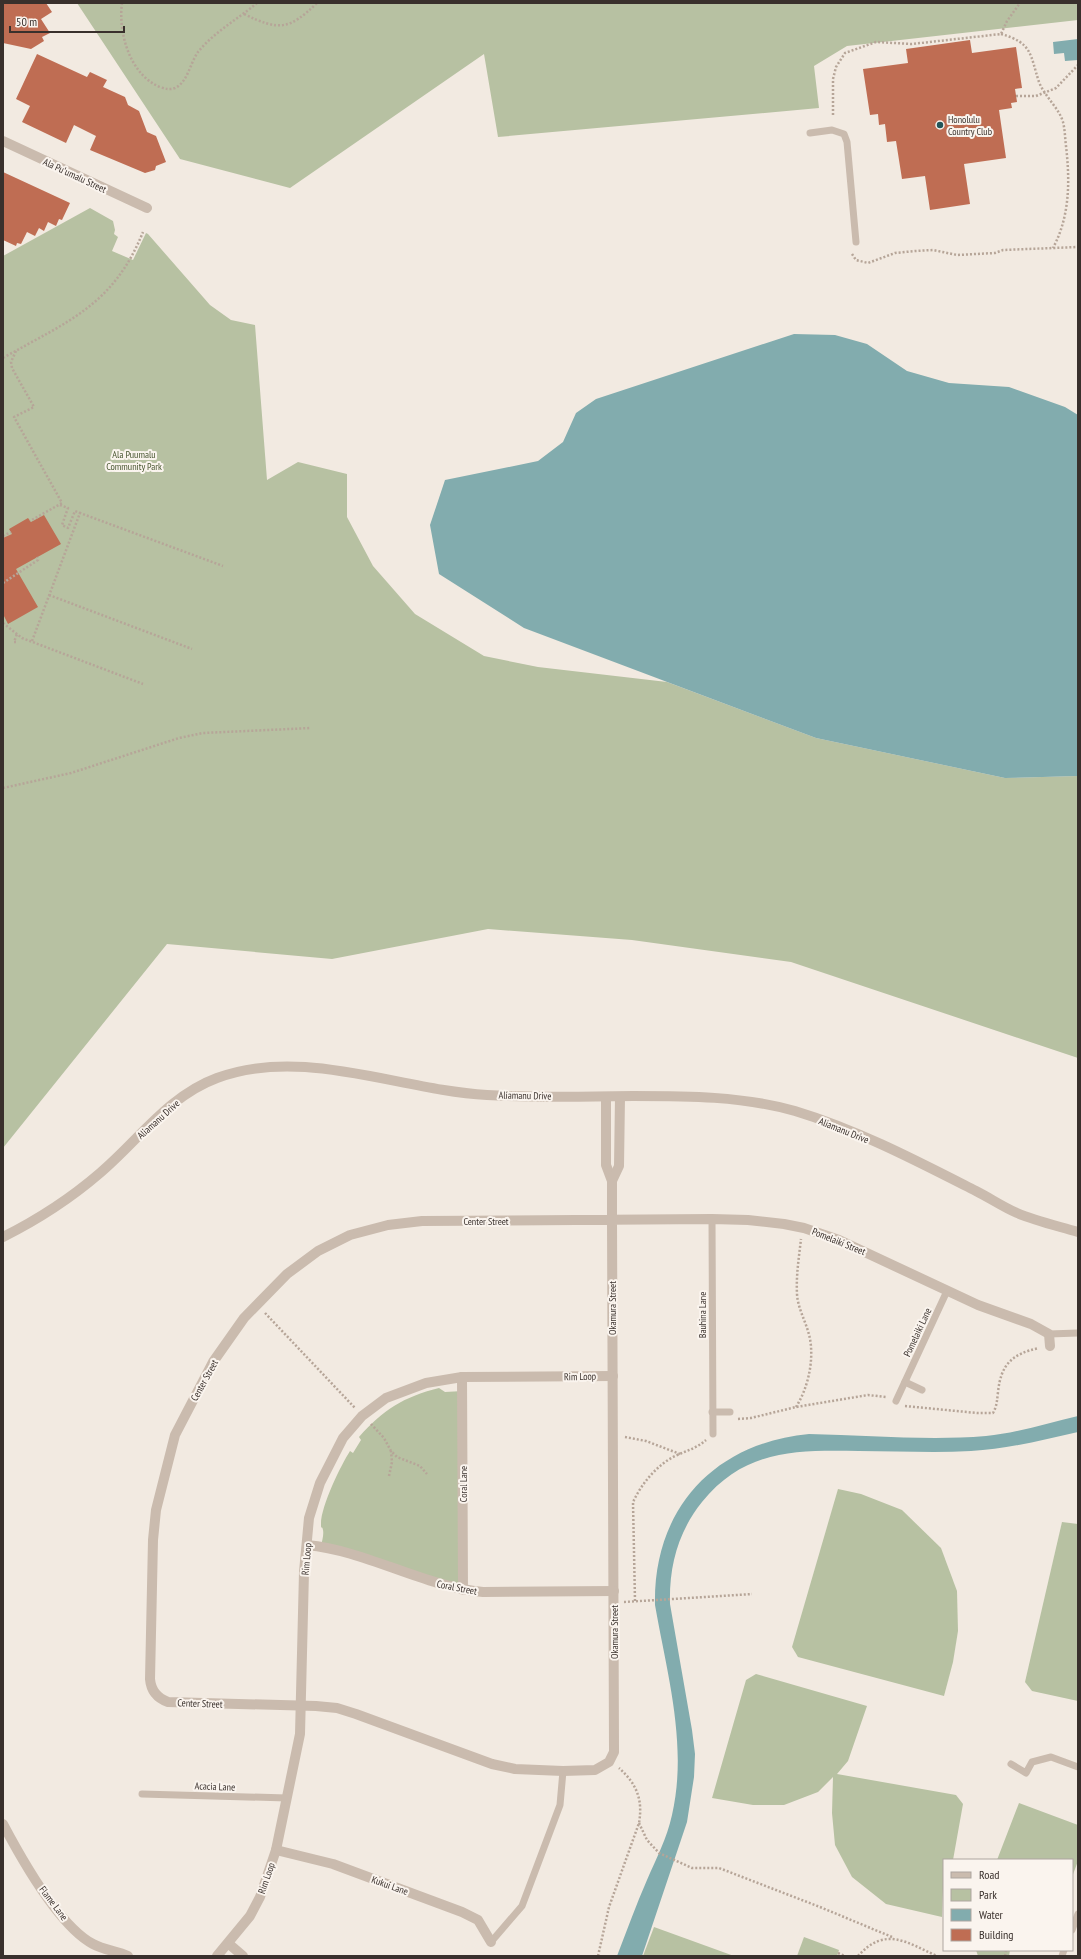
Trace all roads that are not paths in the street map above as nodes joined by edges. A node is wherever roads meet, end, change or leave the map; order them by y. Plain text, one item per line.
1 (810, 133) dead end
2 (3, 141) edge
3 (147, 208) dead end
4 (856, 242) dead end
5 (620, 1096) junction
6 (606, 1097) junction
7 (612, 1181) junction
8 (712, 1219) junction
9 (612, 1220) junction
10 (1078, 1232) edge
11 (3, 1237) edge
12 (947, 1290) junction
13 (1078, 1333) edge
14 (1049, 1334) junction
15 (1050, 1346) road end
16 (612, 1376) junction
17 (462, 1377) junction
18 (905, 1382) junction
19 (922, 1390) dead end
20 (896, 1401) road end
21 (712, 1412) junction
22 (730, 1412) dead end
23 (713, 1434) road end
24 (307, 1545) junction
25 (463, 1590) junction
26 (614, 1591) junction
27 (301, 1706) junction
28 (1011, 1764) dead end
29 (1078, 1767) edge
30 (563, 1772) junction
31 (142, 1794) dead end
32 (287, 1798) junction
33 (3, 1824) edge
34 (276, 1850) junction
35 (1078, 1914) edge
36 (1073, 1927) edge
37 (491, 1942) joint
38 (228, 1944) junction
39 (128, 1956) edge
40 (217, 1956) edge
41 (243, 1956) edge

1 - 4 lane
2 - 3 street, Ala Puʻumalu Street
5 - 6 street, Aliamanu Drive
5 - 7 street, Okamura Street
5 - 10 street, Aliamanu Drive
6 - 7 street, Okamura Street
6 - 11 street, Aliamanu Drive
7 - 9 street, Okamura Street
8 - 9 street, Pomelaiki Street
8 - 12 street, Pomelaiki Street
8 - 21 lane, Bauhina Lane
9 - 16 street, Okamura Street
9 - 27 street, Center Street
12 - 14 street, Pomelaiki Street
12 - 18 lane, Pomelaiki Lane
13 - 14 lane
14 - 15 street
16 - 17 street, Rim Loop
16 - 26 street, Okamura Street
17 - 24 street, Rim Loop
17 - 25 street, Coral Lane
18 - 19 lane
18 - 20 lane, Pomelaiki Lane
21 - 22 lane
21 - 23 lane, Bauhina Lane
24 - 25 street, Coral Street
24 - 27 street, Rim Loop
25 - 26 street, Coral Street
26 - 30 street, Okamura Street
27 - 30 street, Okamura Street
27 - 32 street, Rim Loop
28 - 29 lane
30 - 37 lane
31 - 32 lane, Acacia Lane
32 - 34 street, Rim Loop
33 - 39 street, Flame Lane
34 - 37 street, Kukui Lane
34 - 38 street, Rim Loop
35 - 36 lane
38 - 40 street, Rim Loop
38 - 41 street

